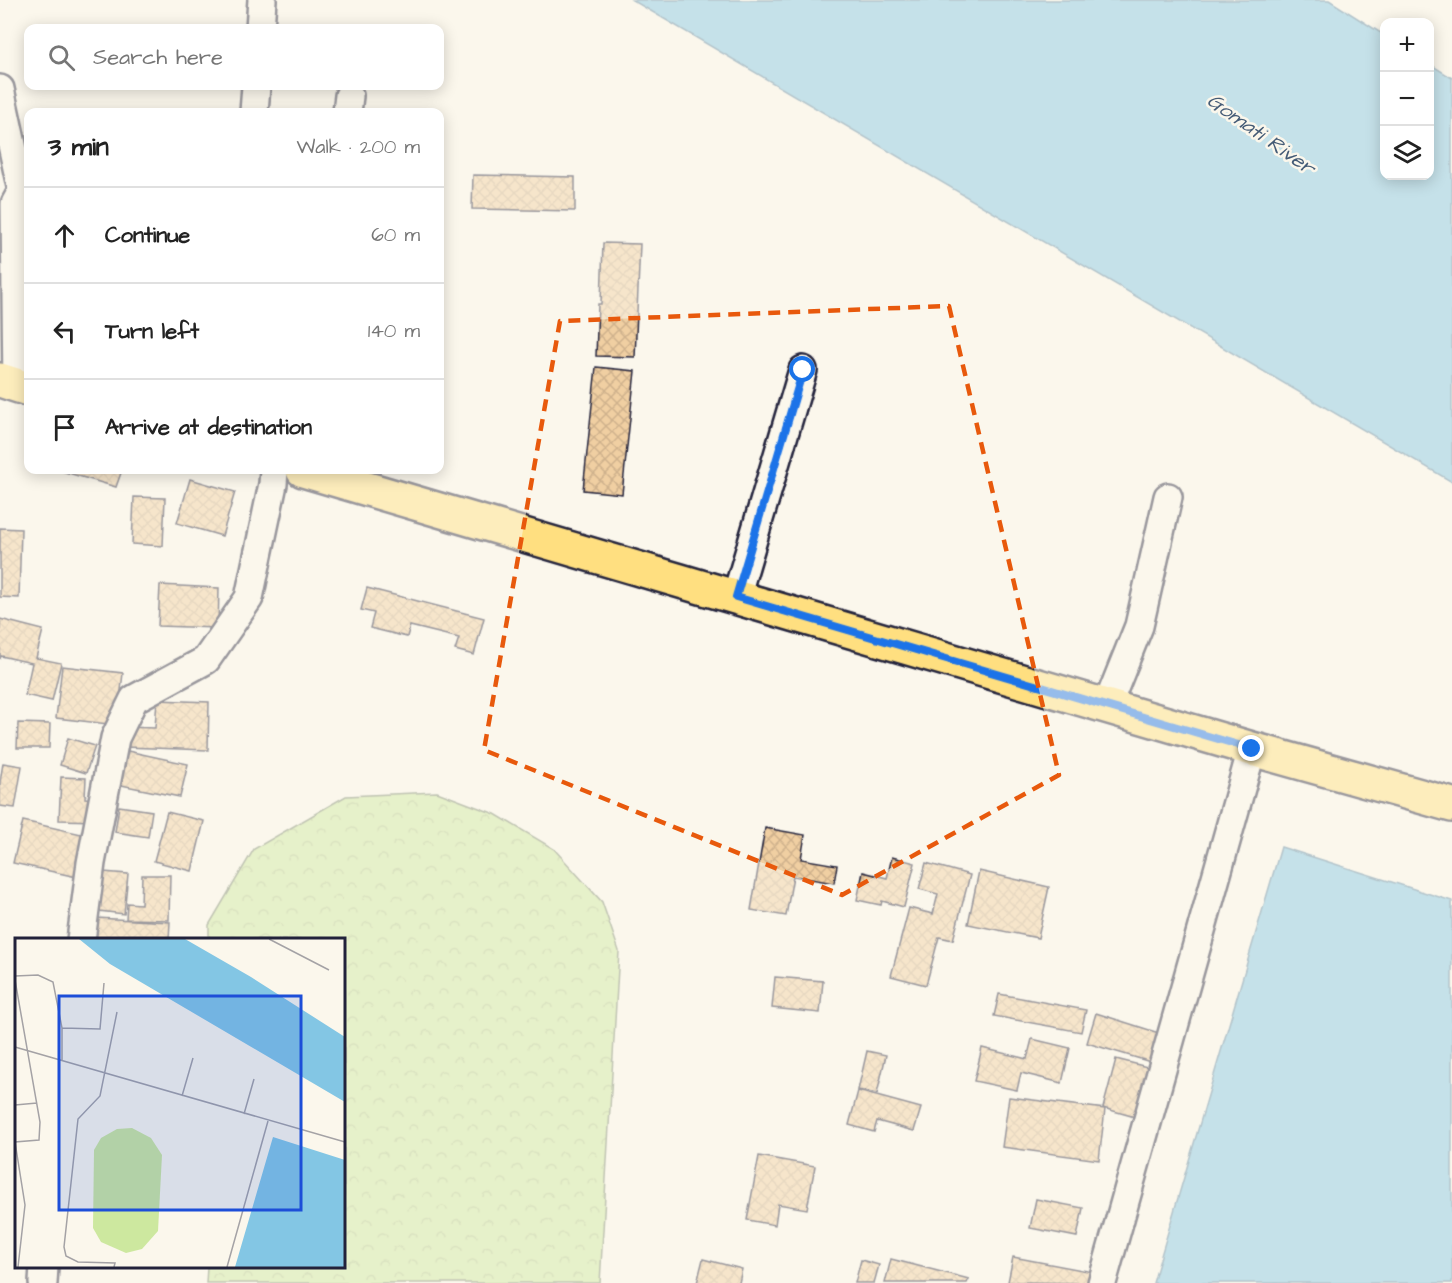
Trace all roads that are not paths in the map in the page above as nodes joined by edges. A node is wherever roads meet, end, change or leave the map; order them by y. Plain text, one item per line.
1 (262, 0) edge
2 (260, 24) edge
3 (0, 89) edge
4 (256, 90) edge
5 (254, 108) edge
6 (24, 187) edge
7 (24, 192) edge
8 (803, 370) dead end
9 (15, 385) edge
10 (273, 474) edge
11 (317, 474) edge
12 (1168, 497) dead end
13 (736, 597) junction
14 (1107, 706) junction
15 (1252, 749) junction
16 (1452, 805) edge
17 (81, 938) edge
18 (44, 1268) edge
19 (43, 1283) edge
20 (1102, 1283) edge

1 - 2 street
3 - 6 street
4 - 5 street
7 - 9 street
8 - 13 street
10 - 17 street
11 - 13 main road
12 - 14 street
13 - 14 main road
14 - 15 main road
15 - 16 main road
15 - 20 street
18 - 19 street

